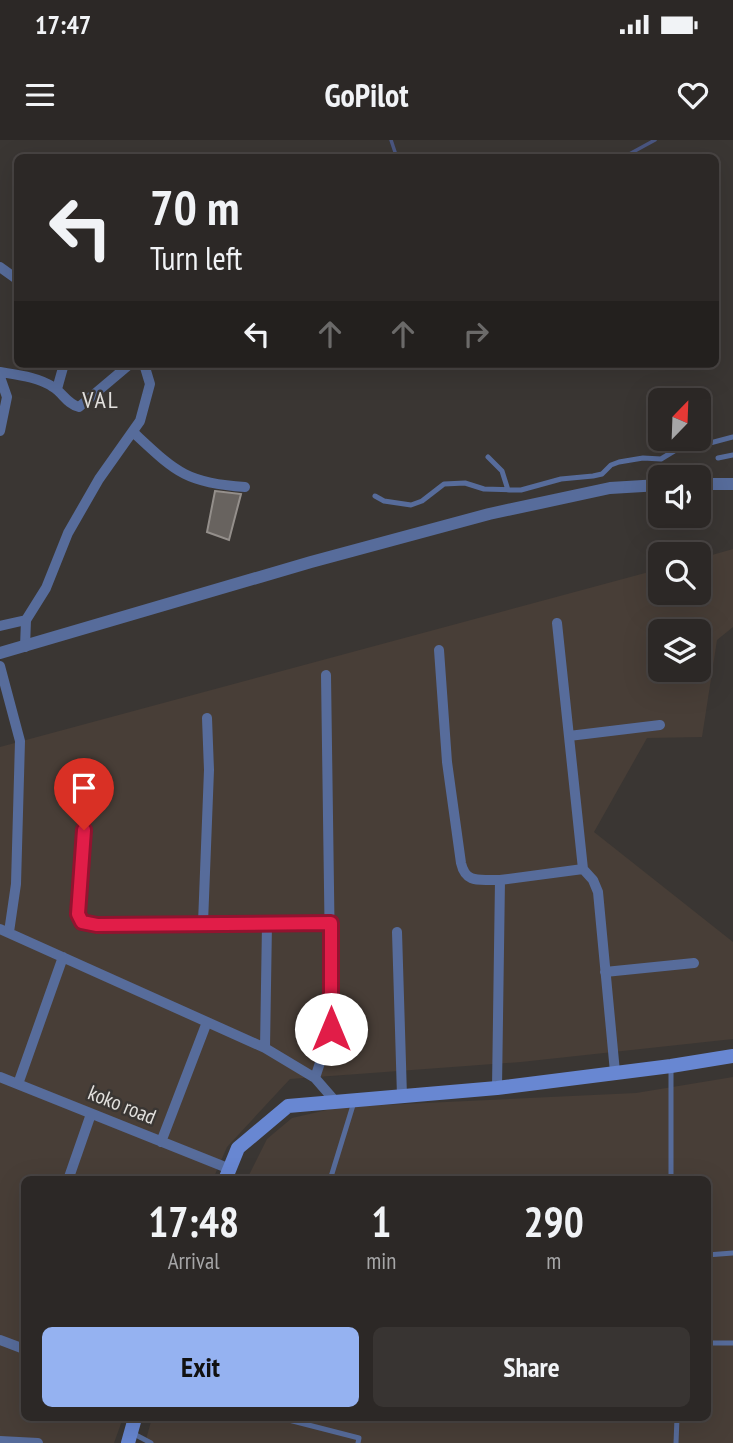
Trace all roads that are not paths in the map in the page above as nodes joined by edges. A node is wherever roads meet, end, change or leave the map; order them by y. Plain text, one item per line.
1 (63, 368) edge
2 (125, 368) edge
3 (145, 368) edge
4 (0, 375) edge
5 (57, 388) junction
6 (0, 431) edge
7 (133, 432) junction
8 (733, 438) edge
9 (733, 455) edge
10 (488, 457) dead end
11 (718, 458) dead end
12 (711, 484) edge
13 (733, 484) edge
14 (648, 486) edge
15 (245, 487) dead end
16 (508, 490) junction
17 (375, 496) dead end
18 (26, 620) junction
19 (557, 623) dead end
20 (0, 626) edge
21 (25, 647) junction
22 (439, 650) dead end
23 (0, 653) edge
24 (0, 666) edge
25 (326, 675) dead end
26 (207, 718) dead end
27 (660, 725) dead end
28 (569, 736) junction
29 (84, 830) dead end
30 (583, 869) junction
31 (500, 880) junction
32 (203, 923) junction
33 (331, 923) junction
34 (267, 924) junction
35 (4, 930) edge
36 (397, 933) dead end
37 (63, 957) junction
38 (694, 963) dead end
39 (605, 972) junction
40 (207, 1022) junction
41 (265, 1048) junction
42 (733, 1056) edge
43 (671, 1066) junction
44 (615, 1072) junction
45 (0, 1077) edge
46 (315, 1078) junction
47 (18, 1084) junction
48 (497, 1088) junction
49 (402, 1096) junction
50 (355, 1099) junction
51 (335, 1101) junction
52 (92, 1114) junction
53 (161, 1142) junction
54 (227, 1174) edge
55 (69, 1176) edge
56 (331, 1176) edge
57 (671, 1176) edge
58 (733, 1253) edge
59 (711, 1255) edge
60 (0, 1340) edge
61 (711, 1343) edge
62 (733, 1343) edge
63 (21, 1348) edge
64 (293, 1421) edge
65 (677, 1421) edge
66 (131, 1431) edge
67 (0, 1441) edge
68 (38, 1443) edge
69 (151, 1443) edge
70 (358, 1443) edge
71 (676, 1443) edge

1 - 5 street
2 - 5 street
3 - 7 street
4 - 5 street
4 - 6 street
7 - 15 street
7 - 18 street
8 - 16 lane
9 - 11 lane
10 - 16 lane
12 - 13 street
14 - 21 street
16 - 17 lane
18 - 20 street
18 - 21 street
19 - 28 street
21 - 23 street
22 - 31 street
24 - 35 street
25 - 33 street
26 - 32 street
27 - 28 street
28 - 30 street
29 - 32 street
30 - 31 street
30 - 39 street
31 - 48 street
32 - 34 street
33 - 34 street
33 - 46 street
34 - 41 street
35 - 37 street
36 - 49 street
37 - 40 street
37 - 47 street
38 - 39 street
39 - 44 street
40 - 41 street
40 - 53 street
41 - 46 street
42 - 43 main road
43 - 44 main road
43 - 57 lane
44 - 48 main road
45 - 47 street, koko road
46 - 51 street
47 - 52 street, koko road
48 - 49 main road
49 - 50 main road
50 - 51 main road
50 - 56 lane
51 - 54 main road
52 - 53 street, koko road
52 - 55 street
53 - 54 street, koko road
58 - 59 lane
60 - 63 street
61 - 62 lane
64 - 70 lane
65 - 71 lane
66 - 69 lane
67 - 68 street

